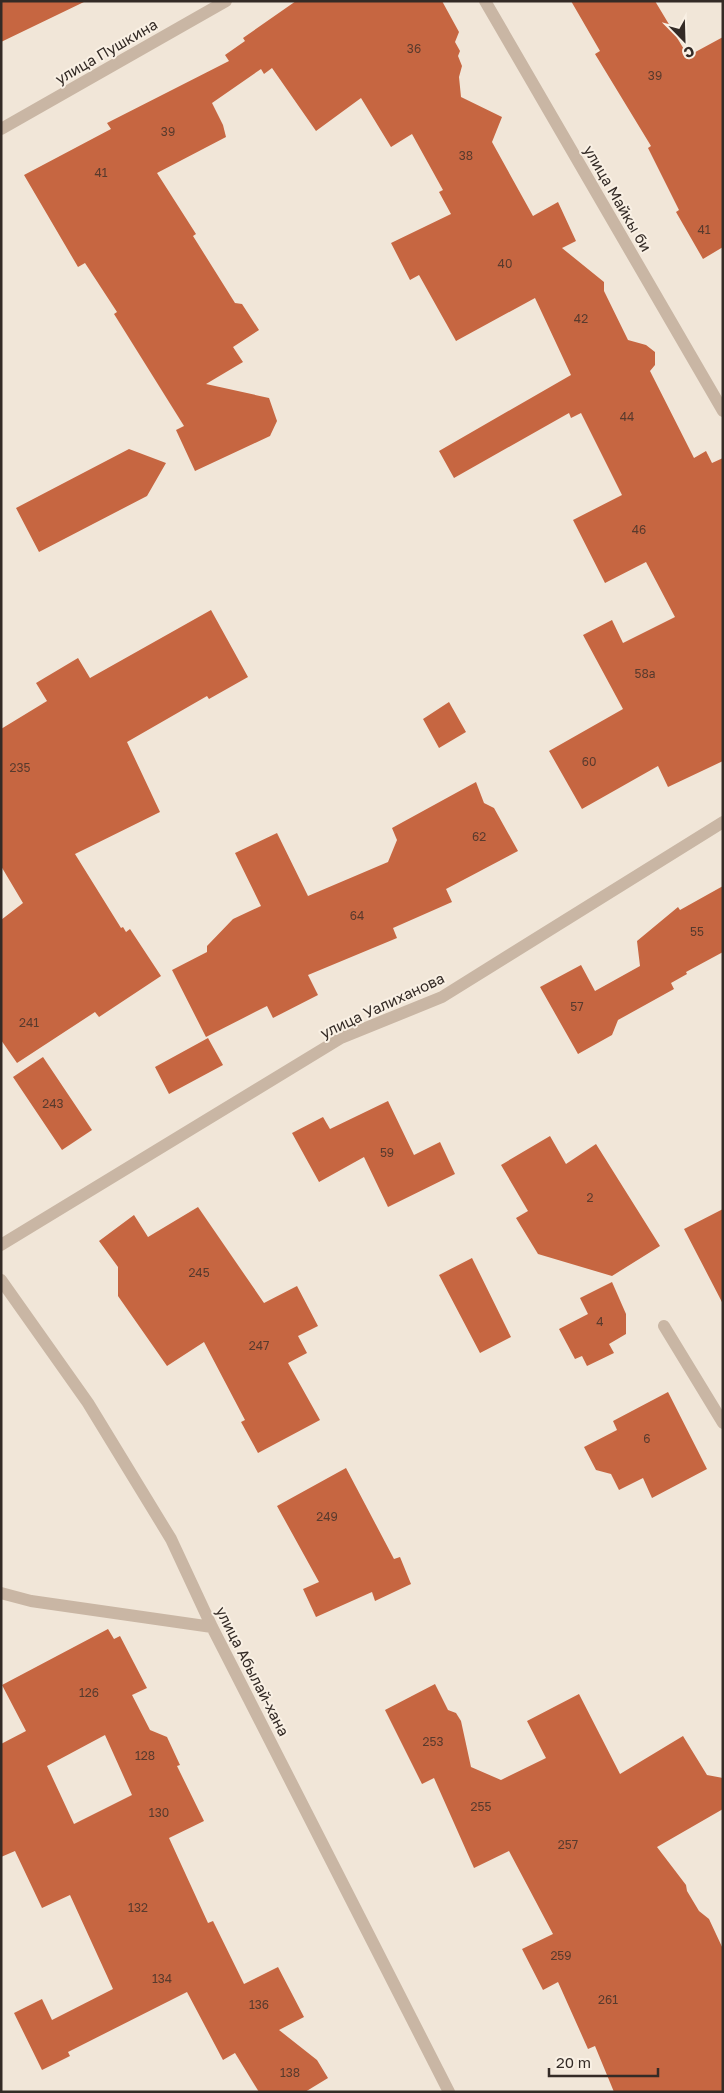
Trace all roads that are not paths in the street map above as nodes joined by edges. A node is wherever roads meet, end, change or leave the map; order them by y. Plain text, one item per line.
1 (226, 1) edge
2 (485, 1) edge
3 (1, 129) edge
4 (723, 411) edge
5 (723, 822) edge
6 (1, 1245) edge
7 (1, 1280) edge
8 (664, 1326) dead end
9 (723, 1423) edge
10 (1, 1593) edge
11 (212, 1627) junction
12 (449, 2092) edge

1 - 3 street, улица Пушкина
2 - 4 street, улица Майкы би
5 - 6 street, улица Уалиханова
7 - 11 street, улица Абылай-хана
8 - 9 street
10 - 11 street
11 - 12 street, улица Абылай-хана

